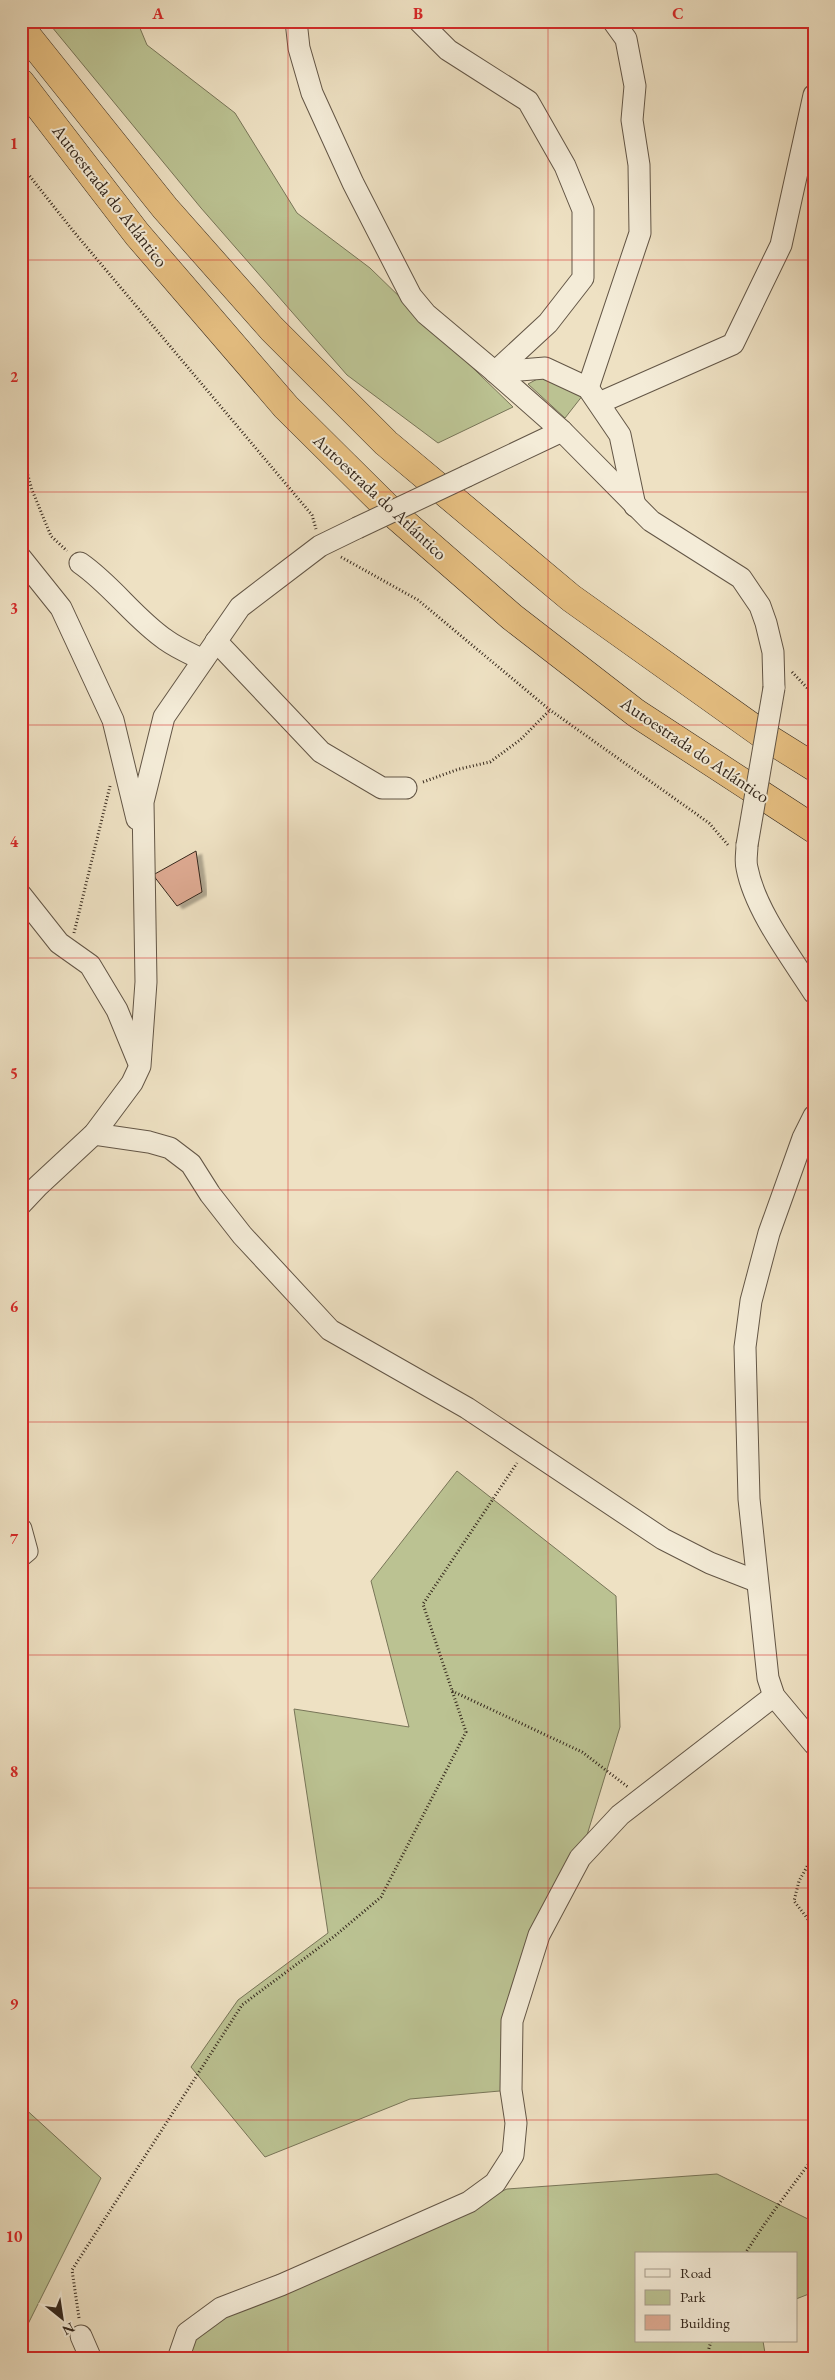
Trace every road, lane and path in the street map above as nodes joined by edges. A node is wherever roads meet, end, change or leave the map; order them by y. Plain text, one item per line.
1 (296, 21) edge
2 (419, 21) edge
3 (613, 21) edge
4 (21, 28) edge
5 (21, 83) edge
6 (814, 95) edge
7 (21, 166) edge
8 (495, 372) junction
9 (593, 395) junction
10 (562, 431) junction
11 (21, 451) edge
12 (635, 506) junction
13 (320, 546) junction
14 (21, 558) edge
15 (80, 563) joint
16 (216, 641) junction
17 (203, 660) junction
18 (550, 710) junction
19 (766, 737) junction
20 (121, 753) junction
21 (814, 767) edge
22 (406, 788) joint
23 (814, 829) edge
24 (144, 846) junction
25 (747, 868) junction
26 (21, 895) edge
27 (69, 950) junction
28 (814, 993) edge
29 (140, 1066) junction
30 (814, 1116) edge
31 (94, 1134) junction
32 (21, 1204) edge
33 (526, 1449) junction
34 (21, 1529) edge
35 (21, 1556) edge
36 (756, 1581) junction
37 (452, 1691) junction
38 (774, 1696) junction
39 (814, 1744) edge
40 (642, 1798) junction
41 (814, 1854) edge
42 (814, 1927) edge
43 (814, 2157) edge
44 (746, 2252) edge
45 (81, 2336) joint
46 (711, 2342) edge
47 (91, 2359) edge
48 (178, 2359) edge
49 (706, 2359) edge

1 - 8 street
2 - 8 street
3 - 9 street
4 - 19 highway, Autoestrada do Atlántico
5 - 23 highway, Autoestrada do Atlántico
6 - 9 street
7 - 13 path
8 - 9 street
8 - 10 street
9 - 12 street
10 - 12 street
10 - 13 street, bridge
11 - 15 path
12 - 19 street, bridge
13 - 16 street
13 - 18 path
14 - 20 street
15 - 17 street
16 - 17 street
16 - 22 street
17 - 24 street
18 - 22 path
18 - 25 path
19 - 21 highway, Autoestrada do Atlántico
19 - 25 street, bridge
20 - 24 street
20 - 27 path
24 - 29 street
25 - 28 street
26 - 27 street
27 - 29 street
29 - 31 street
30 - 36 street
31 - 32 street
31 - 33 street
33 - 36 street
33 - 37 path
34 - 35 street
36 - 38 street
37 - 40 path
37 - 45 path
38 - 39 street
38 - 40 street
40 - 48 street
41 - 42 path
43 - 44 path
45 - 47 street
46 - 49 path

